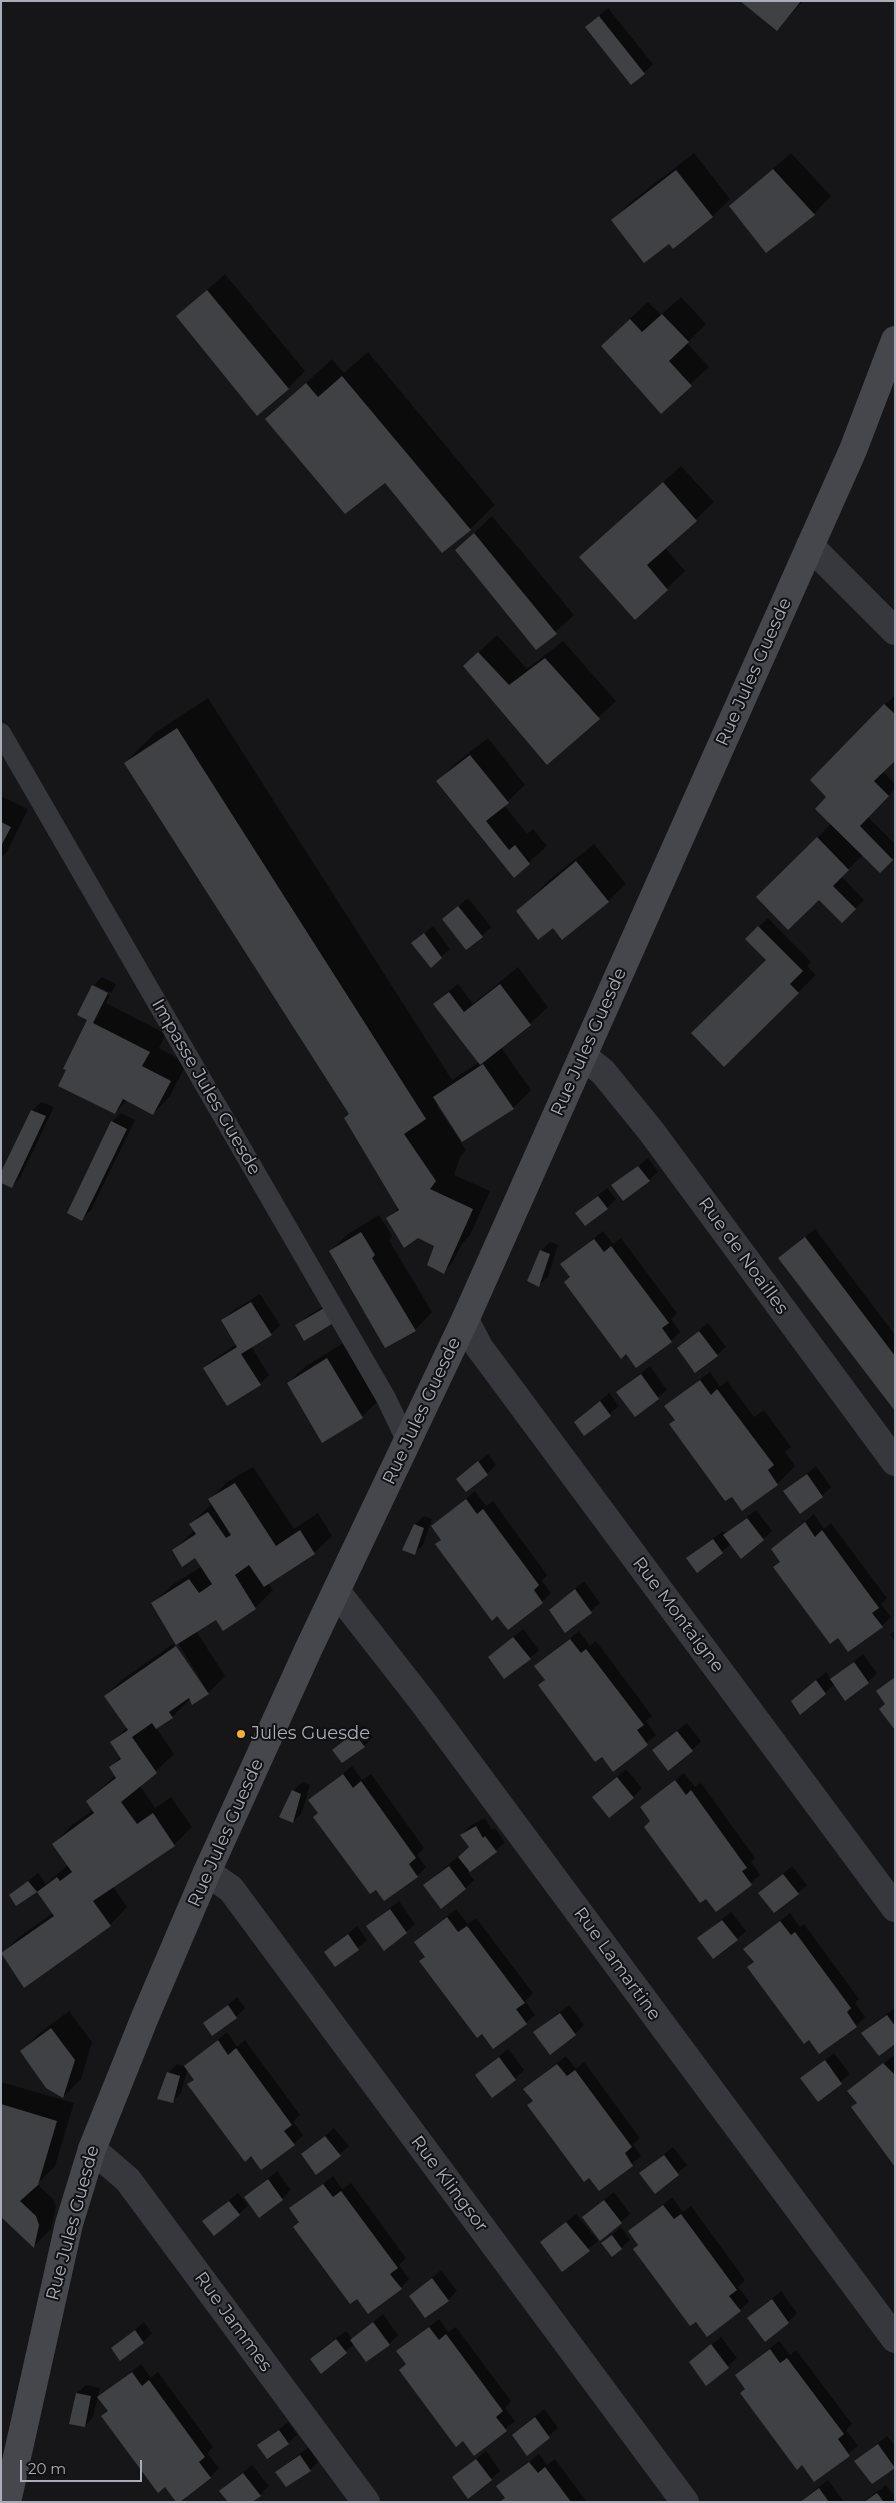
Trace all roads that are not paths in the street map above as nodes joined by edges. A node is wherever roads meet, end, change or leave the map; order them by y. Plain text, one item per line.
1 (895, 340) edge
2 (810, 546) junction
3 (895, 631) edge
4 (1, 733) edge
5 (583, 1056) junction
6 (465, 1320) junction
7 (407, 1442) junction
8 (895, 1462) edge
9 (336, 1592) junction
10 (207, 1872) junction
11 (895, 1908) edge
12 (92, 2149) junction
13 (895, 2340) edge
14 (13, 2497) edge
15 (366, 2502) edge
16 (685, 2502) edge

1 - 2 main road, Rue Jules Guesde
2 - 3 street
2 - 5 main road, Rue Jules Guesde
4 - 7 lane, Impasse Jules Guesde
5 - 6 main road, Rue Jules Guesde
5 - 8 street, Rue de Noailles
6 - 7 main road, Rue Jules Guesde
6 - 11 street, Rue Montaigne
7 - 9 main road, Rue Jules Guesde
9 - 10 main road, Rue Jules Guesde
9 - 13 street, Rue Lamartine
10 - 12 main road, Rue Jules Guesde
10 - 16 street, Rue Klingsor
12 - 14 main road, Rue Jules Guesde
12 - 15 street, Rue Jammes

